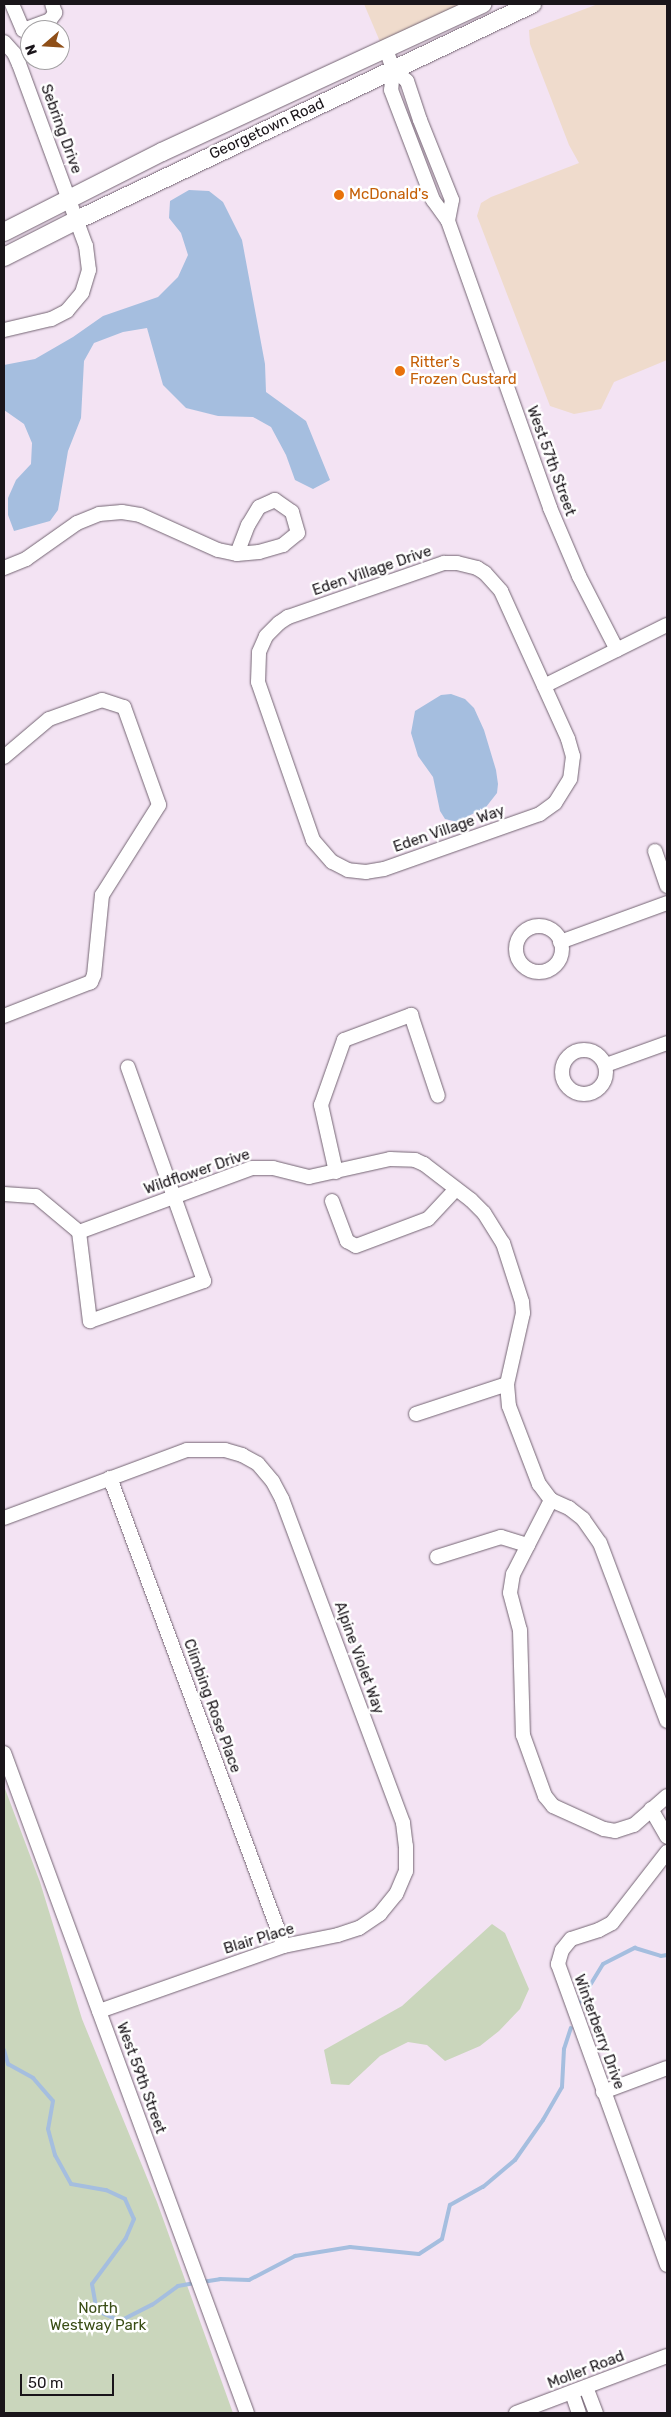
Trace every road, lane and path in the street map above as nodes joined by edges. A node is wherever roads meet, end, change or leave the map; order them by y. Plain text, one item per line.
1 (12, 4) edge
2 (52, 4) edge
3 (483, 4) edge
4 (532, 4) edge
5 (46, 20) edge
6 (20, 23) edge
7 (20, 32) edge
8 (5, 44) edge
9 (386, 49) junction
10 (393, 69) junction
11 (69, 198) junction
12 (77, 220) junction
13 (4, 232) edge
14 (4, 257) edge
15 (4, 330) edge
16 (237, 554) junction
17 (4, 568) edge
18 (667, 625) edge
19 (617, 650) junction
20 (544, 686) junction
21 (4, 757) edge
22 (287, 765) joint
23 (654, 851) dead end
24 (667, 886) edge
25 (667, 903) edge
26 (560, 942) dead end
27 (4, 1016) edge
28 (667, 1043) edge
29 (606, 1066) dead end
30 (128, 1067) dead end
31 (438, 1096) dead end
32 (336, 1172) junction
33 (456, 1188) junction
34 (4, 1194) edge
35 (174, 1197) junction
36 (332, 1201) dead end
37 (79, 1232) junction
38 (507, 1384) junction
39 (416, 1414) dead end
40 (110, 1478) junction
41 (551, 1500) junction
42 (4, 1518) edge
43 (528, 1545) junction
44 (437, 1556) dead end
45 (667, 1721) edge
46 (4, 1753) edge
47 (667, 1796) edge
48 (651, 1809) junction
49 (667, 1837) edge
50 (667, 1852) edge
51 (406, 1871) joint
52 (284, 1946) junction
53 (99, 2011) junction
54 (667, 2068) edge
55 (603, 2092) junction
56 (667, 2265) edge
57 (667, 2356) edge
58 (586, 2387) junction
59 (572, 2393) junction
60 (247, 2413) edge
61 (516, 2413) edge
62 (579, 2413) edge
63 (596, 2413) edge

1 - 6 street
2 - 5 street, Sebring Drive
3 - 9 main road, Georgetown Road
4 - 10 main road, Georgetown Road
7 - 8 street, Sebring Drive
8 - 11 street, Sebring Drive
9 - 10 street, West 57th Street
9 - 11 main road, Georgetown Road
10 - 12 main road, Georgetown Road
10 - 19 street, West 57th Street
11 - 12 street, Sebring Drive
11 - 13 main road, Georgetown Road
12 - 14 main road, Georgetown Road
12 - 15 street, Sebring Drive
16 - 16 street
16 - 17 street
18 - 19 street
19 - 20 street
20 - 22 street, Eden Village Way
20 - 22 street, Eden Village Drive
21 - 27 street
23 - 24 street
25 - 26 street
28 - 29 street
30 - 35 street
31 - 32 street
32 - 33 street, Wildflower Drive
32 - 35 street, Wildflower Drive
33 - 36 street
33 - 38 street, Wildflower Drive
34 - 37 street
35 - 37 street, Wildflower Drive
35 - 37 street
38 - 39 street
38 - 41 street
40 - 42 street
40 - 51 street, Alpine Violet Way
40 - 52 street, Climbing Rose Place
41 - 43 street
41 - 45 street
43 - 44 street
43 - 48 street
46 - 53 street, West 59th Street
47 - 48 street
48 - 49 street
50 - 55 street, Winterberry Drive
51 - 52 street, Blair Place
52 - 53 street, Blair Place
53 - 60 street, West 59th Street
54 - 55 street
55 - 56 street, Winterberry Drive
57 - 58 street, Moller Road
58 - 59 street, Moller Road
58 - 63 street
59 - 61 street, Moller Road
59 - 62 street

